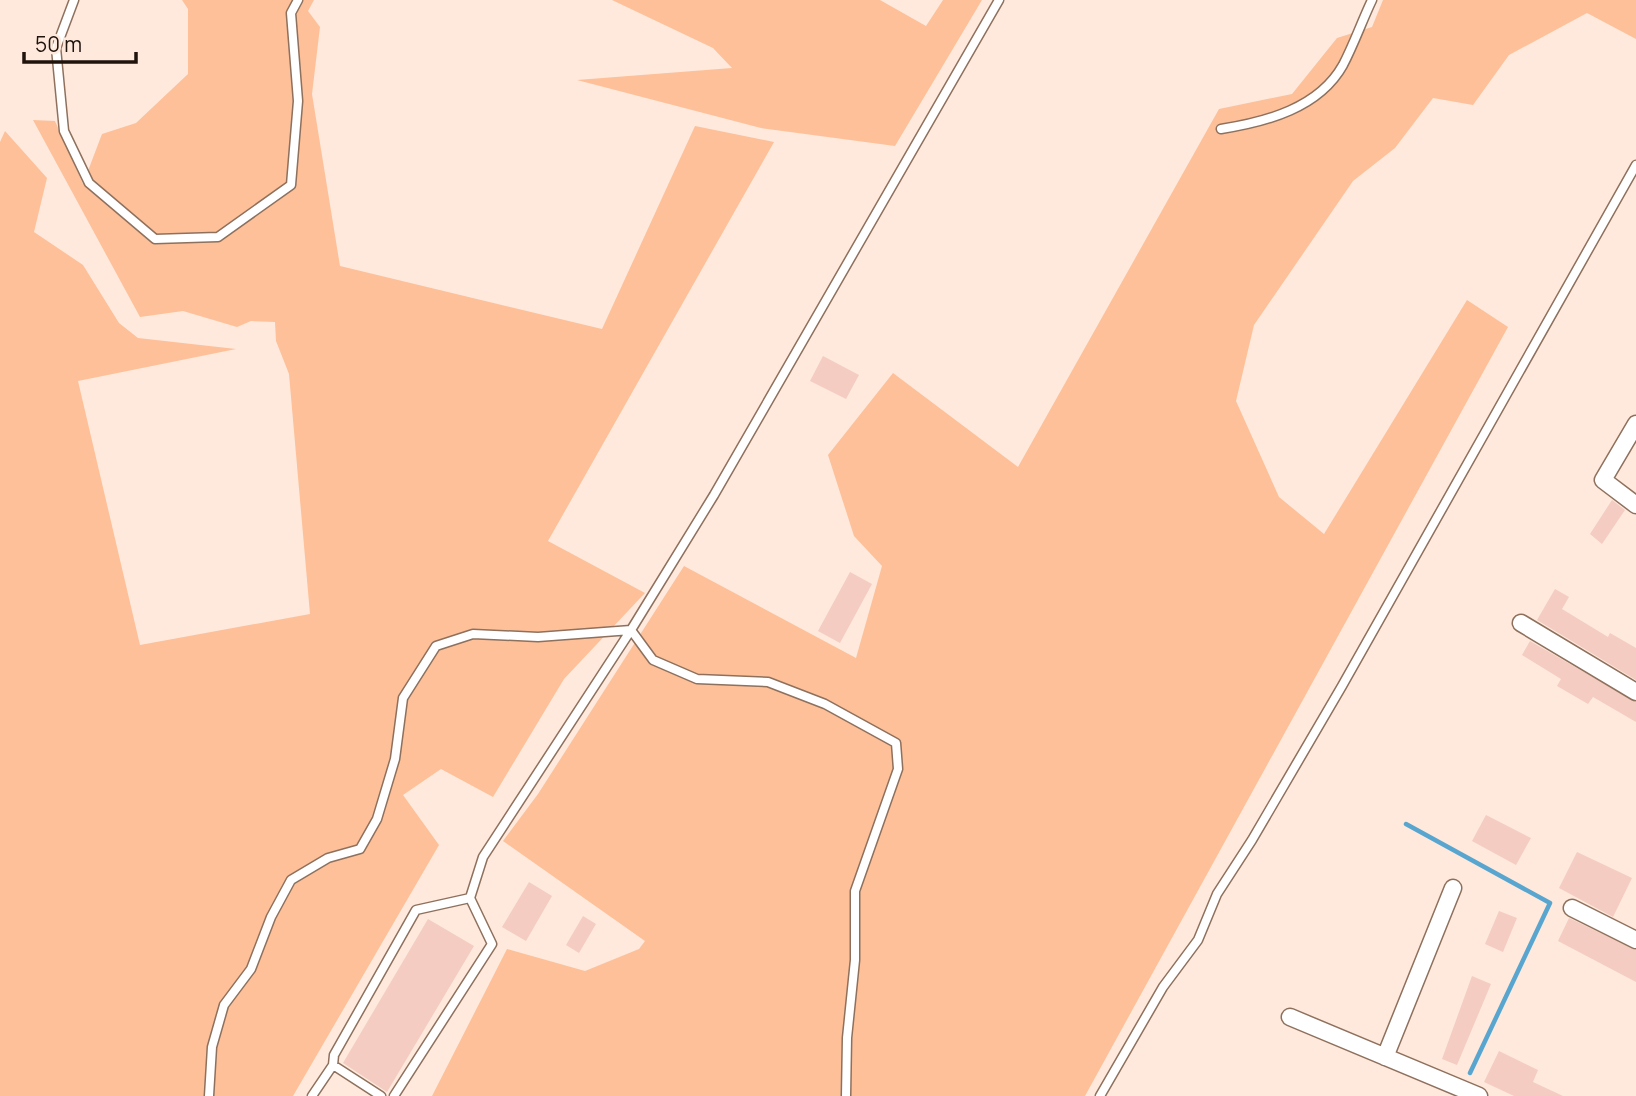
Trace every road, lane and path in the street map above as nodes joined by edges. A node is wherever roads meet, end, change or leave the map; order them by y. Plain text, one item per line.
1 (74, 0) edge
2 (298, 0) edge
3 (999, 0) edge
4 (1372, 0) edge
5 (1221, 129) dead end
6 (1636, 165) edge
7 (1636, 424) edge
8 (1636, 505) edge
9 (1521, 623) dead end
10 (631, 630) junction
11 (1636, 692) edge
12 (1453, 888) dead end
13 (470, 898) junction
14 (1572, 908) dead end
15 (1636, 940) edge
16 (1290, 1017) dead end
17 (1385, 1057) junction
18 (333, 1065) junction
19 (209, 1096) edge
20 (312, 1096) edge
21 (381, 1096) edge
22 (394, 1096) edge
23 (846, 1096) edge
24 (1100, 1096) edge
25 (1479, 1096) edge

1 - 2 lane
3 - 10 lane
4 - 5 lane
6 - 24 lane
7 - 8 street
9 - 11 street
10 - 13 lane
10 - 19 lane
10 - 23 lane
12 - 17 street
13 - 18 lane
13 - 22 lane
14 - 15 street
16 - 17 street
17 - 25 street
18 - 20 lane
18 - 21 lane

